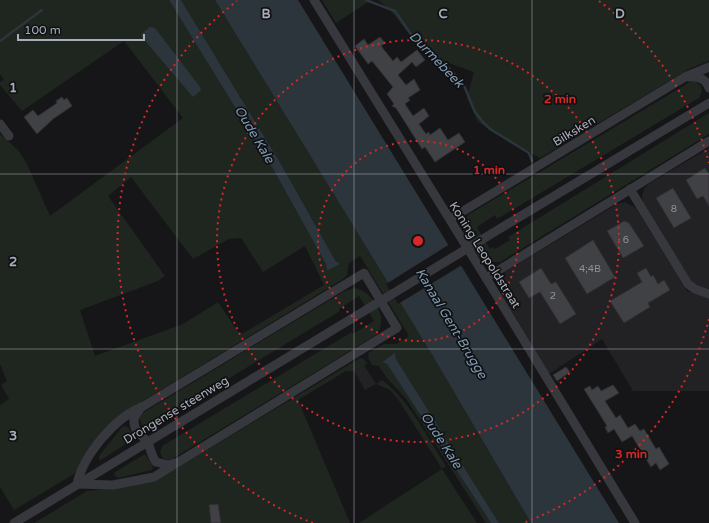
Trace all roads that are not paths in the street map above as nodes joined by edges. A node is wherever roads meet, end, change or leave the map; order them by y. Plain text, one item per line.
1 (314, 0) edge
2 (709, 67) edge
3 (685, 77) junction
4 (709, 88) edge
5 (709, 103) edge
6 (0, 124) edge
7 (9, 136) dead end
8 (709, 141) edge
9 (630, 189) junction
10 (450, 220) junction
11 (486, 278) junction
12 (709, 294) edge
13 (142, 407) junction
14 (147, 442) junction
15 (175, 463) junction
16 (77, 484) junction
17 (14, 523) edge
18 (634, 523) edge

1 - 10 street, Koning Leopoldstraat
2 - 3 street, Bilksken
3 - 4 street
3 - 10 street, Bilksken
5 - 14 street, Drongense steenweg, bridge
6 - 7 street
8 - 9 street
9 - 11 street
9 - 12 street
10 - 11 street, Koning Leopoldstraat
11 - 18 street, Koning Leopoldstraat
13 - 14 street
13 - 15 street
13 - 16 street
14 - 15 street
14 - 16 street, Drongense steenweg
15 - 16 street
16 - 17 street, Drongense steenweg

